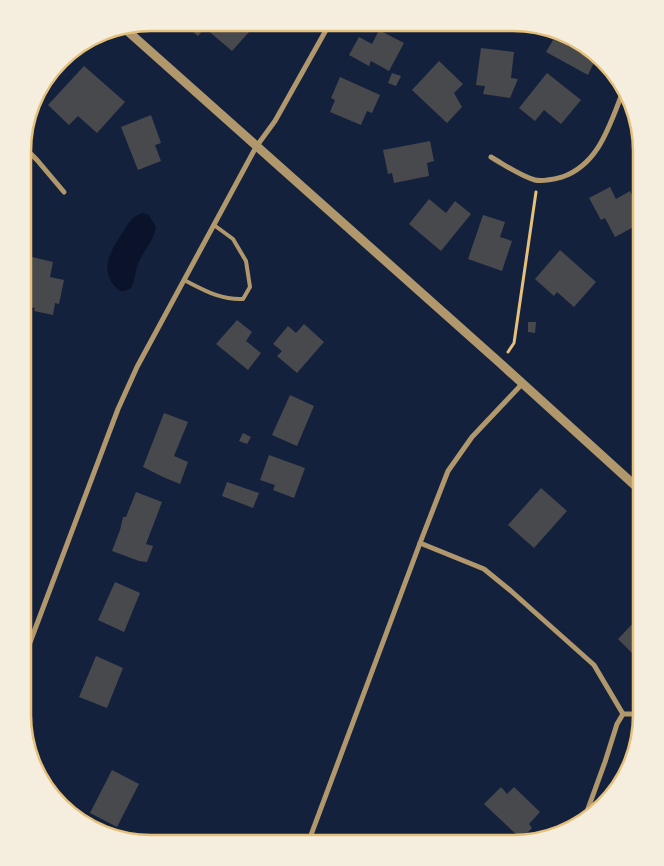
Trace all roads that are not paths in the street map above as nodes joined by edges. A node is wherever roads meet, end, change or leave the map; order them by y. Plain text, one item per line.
1 (325, 32) edge
2 (130, 34) edge
3 (620, 98) edge
4 (256, 147) junction
5 (31, 154) edge
6 (491, 157) dead end
7 (64, 192) dead end
8 (214, 225) junction
9 (184, 280) junction
10 (523, 383) junction
11 (632, 483) edge
12 (420, 543) junction
13 (31, 640) edge
14 (623, 714) junction
15 (632, 714) edge
16 (588, 807) edge
17 (311, 835) edge

1 - 4 street
2 - 4 street
3 - 6 street
4 - 8 street
4 - 10 street
5 - 7 street
8 - 9 street
8 - 9 lane
9 - 13 street
10 - 11 street
10 - 12 street
12 - 14 street
12 - 17 street
14 - 15 street
14 - 16 street

